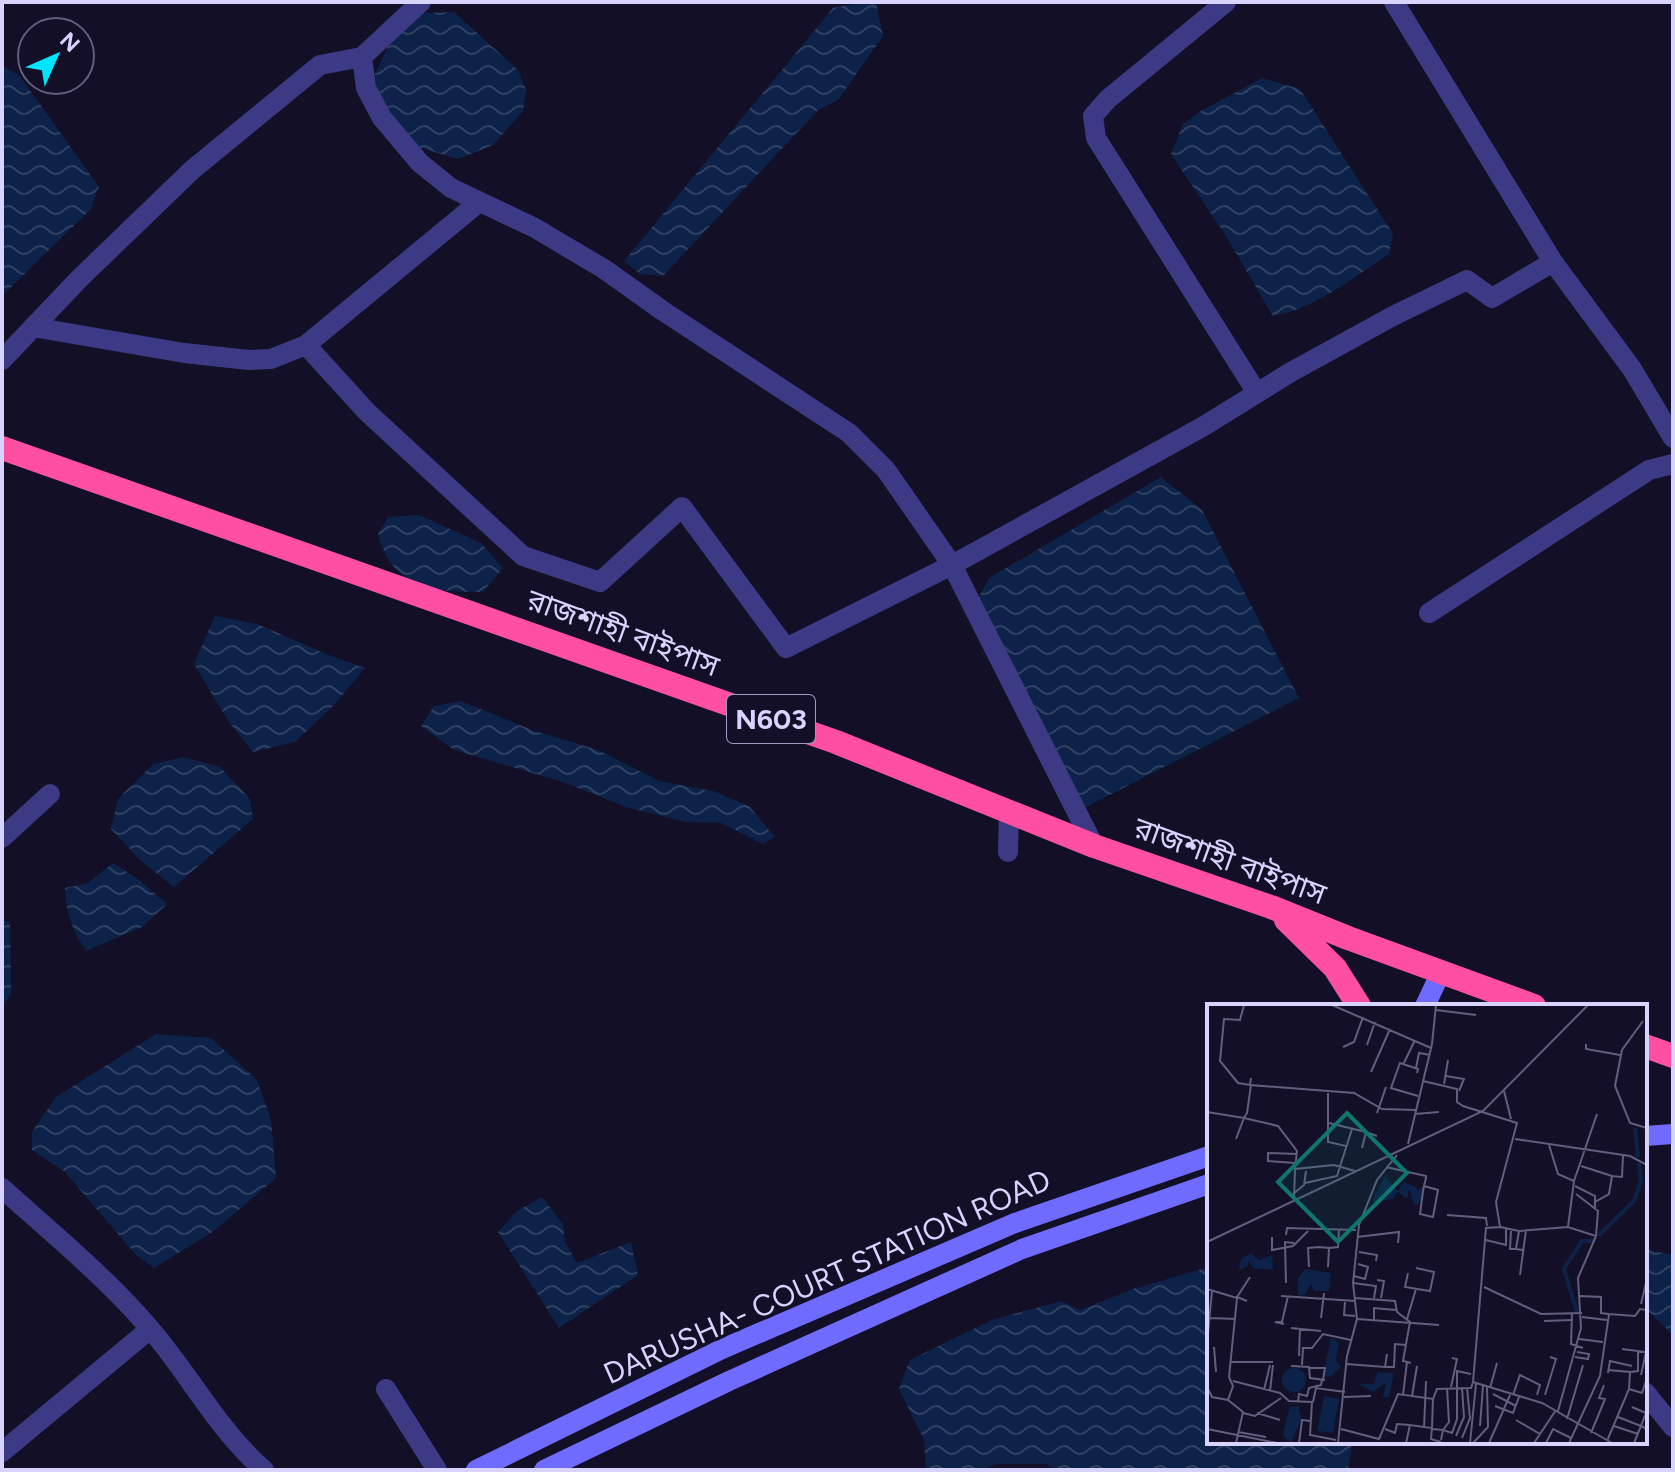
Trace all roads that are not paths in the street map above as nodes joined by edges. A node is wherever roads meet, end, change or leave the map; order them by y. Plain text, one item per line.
1 (421, 2) edge
2 (1226, 2) edge
3 (1394, 2) edge
4 (362, 57) junction
5 (478, 203) junction
6 (1553, 262) junction
7 (33, 327) junction
8 (306, 345) junction
9 (2, 360) edge
10 (1257, 393) junction
11 (1673, 438) edge
12 (2, 448) edge
13 (1673, 464) edge
14 (952, 565) junction
15 (1429, 613) dead end
16 (50, 794) dead end
17 (1009, 812) junction
18 (6, 828) edge
19 (1094, 846) junction
20 (1008, 852) dead end
21 (1271, 907) junction
22 (1441, 972) junction
23 (1496, 999) edge
24 (1358, 1004) edge
25 (1426, 1004) edge
26 (1523, 1004) edge
27 (1647, 1047) edge
28 (1673, 1056) edge
29 (1673, 1134) edge
30 (1647, 1136) edge
31 (1207, 1157) edge
32 (1207, 1185) edge
33 (2, 1188) edge
34 (150, 1329) junction
35 (386, 1389) dead end
36 (1647, 1394) edge
37 (1673, 1427) edge
38 (2, 1452) edge
39 (264, 1470) edge
40 (437, 1470) edge
41 (476, 1470) edge
42 (544, 1470) edge

1 - 4 street
2 - 10 street
3 - 6 street
4 - 5 street
4 - 7 street
5 - 8 street
5 - 14 street
6 - 10 street
6 - 11 street
7 - 8 street
7 - 9 street
8 - 14 street
10 - 14 street
12 - 17 highway, রাজশাহী বাইপাস / N603
13 - 15 street
14 - 19 street
16 - 18 street
17 - 19 highway, রাজশাহী বাইপাস / N603
17 - 20 street
19 - 21 highway, রাজশাহী বাইপাস / N603
21 - 22 highway, রাজশাহী বাইপাস / N603
21 - 24 highway
22 - 23 highway, রাজশাহী বাইপাস / N603
22 - 25 street
23 - 26 highway, রাজশাহী বাইপাস / N603
27 - 28 highway
29 - 30 street
31 - 41 street, DARUSHA- COURT STATION ROAD
32 - 42 street, DARUSHA- COURT STATION ROAD
33 - 34 street
34 - 38 street
34 - 39 street
35 - 40 street
36 - 37 street

